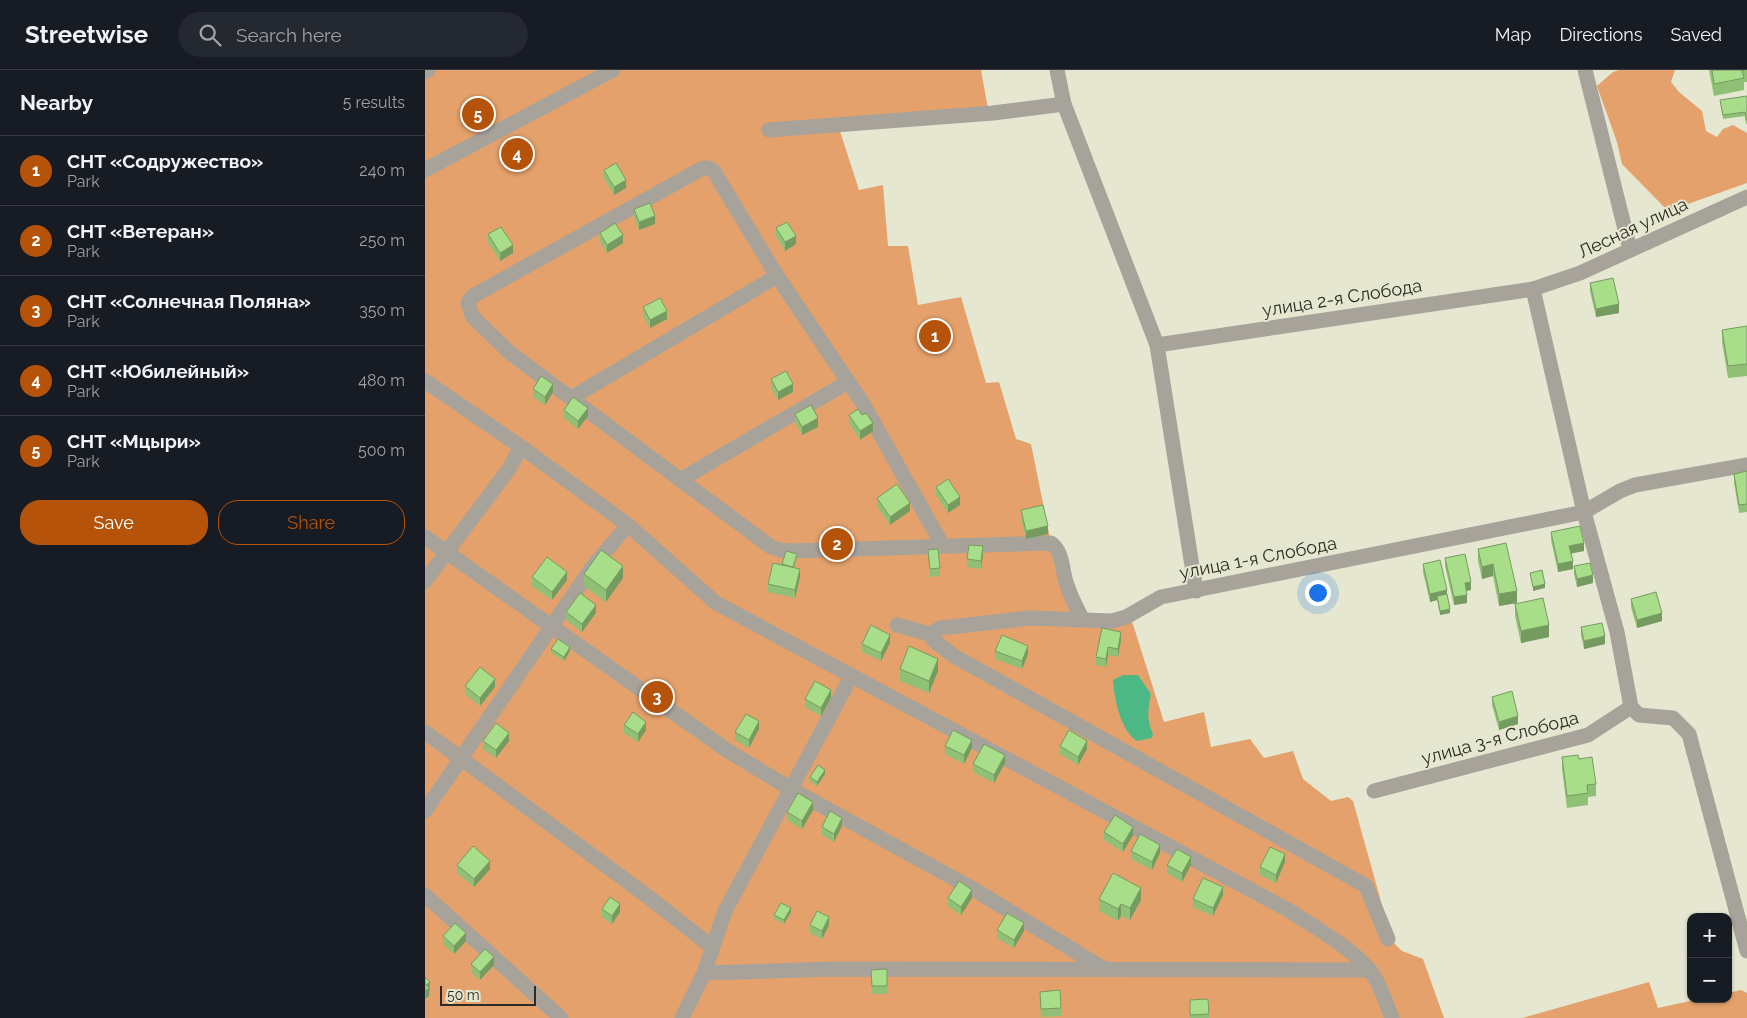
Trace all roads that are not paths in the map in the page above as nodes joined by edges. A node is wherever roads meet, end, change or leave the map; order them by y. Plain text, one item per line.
1 (613, 70) edge
2 (1057, 70) edge
3 (1585, 70) edge
4 (1064, 104) junction
5 (769, 130) dead end
6 (425, 170) edge
7 (1747, 197) edge
8 (1630, 249) junction
9 (777, 276) junction
10 (1533, 288) junction
11 (1157, 345) junction
12 (425, 381) edge
13 (848, 382) junction
14 (571, 398) junction
15 (524, 449) junction
16 (1747, 465) edge
17 (680, 480) junction
18 (1584, 512) junction
19 (628, 525) junction
20 (425, 537) edge
21 (943, 546) junction
22 (448, 552) junction
23 (425, 581) edge
24 (1196, 590) junction
25 (1082, 618) junction
26 (897, 625) dead end
27 (553, 627) junction
28 (937, 632) junction
29 (851, 677) junction
30 (1631, 707) junction
31 (425, 732) edge
32 (460, 760) junction
33 (791, 789) junction
34 (1374, 790) dead end
35 (425, 811) edge
36 (425, 896) edge
37 (1388, 939) dead end
38 (712, 947) junction
39 (1747, 951) edge
40 (1104, 969) junction
41 (1370, 970) junction
42 (704, 973) junction
43 (561, 1018) edge
44 (682, 1018) edge
45 (1392, 1018) edge

1 - 6 street
2 - 4 street
3 - 8 street
4 - 5 street
4 - 11 street
7 - 8 street, Лесная улица
8 - 10 street, Лесная улица
9 - 13 street
9 - 14 street
9 - 14 street
10 - 11 street, улица 2-я Слобода
10 - 18 street
11 - 24 street
12 - 15 street
13 - 17 street
13 - 21 street
14 - 17 street
15 - 19 street
15 - 22 street
16 - 18 street
17 - 21 street
18 - 24 street, улица 1-я Слобода
18 - 30 street
19 - 27 street
19 - 29 street
20 - 22 street
21 - 25 street
22 - 23 street
22 - 27 street
24 - 25 street, улица 1-я Слобода
25 - 28 street, улица 1-я Слобода
26 - 28 street
27 - 32 street
27 - 33 street
28 - 37 street
29 - 33 street
29 - 41 street
30 - 34 street, улица 3-я Слобода
30 - 39 street
31 - 32 street
32 - 35 street
32 - 38 street
33 - 38 street
33 - 40 street
36 - 43 street
38 - 42 street
40 - 41 street
40 - 42 street
41 - 45 street
42 - 44 street

